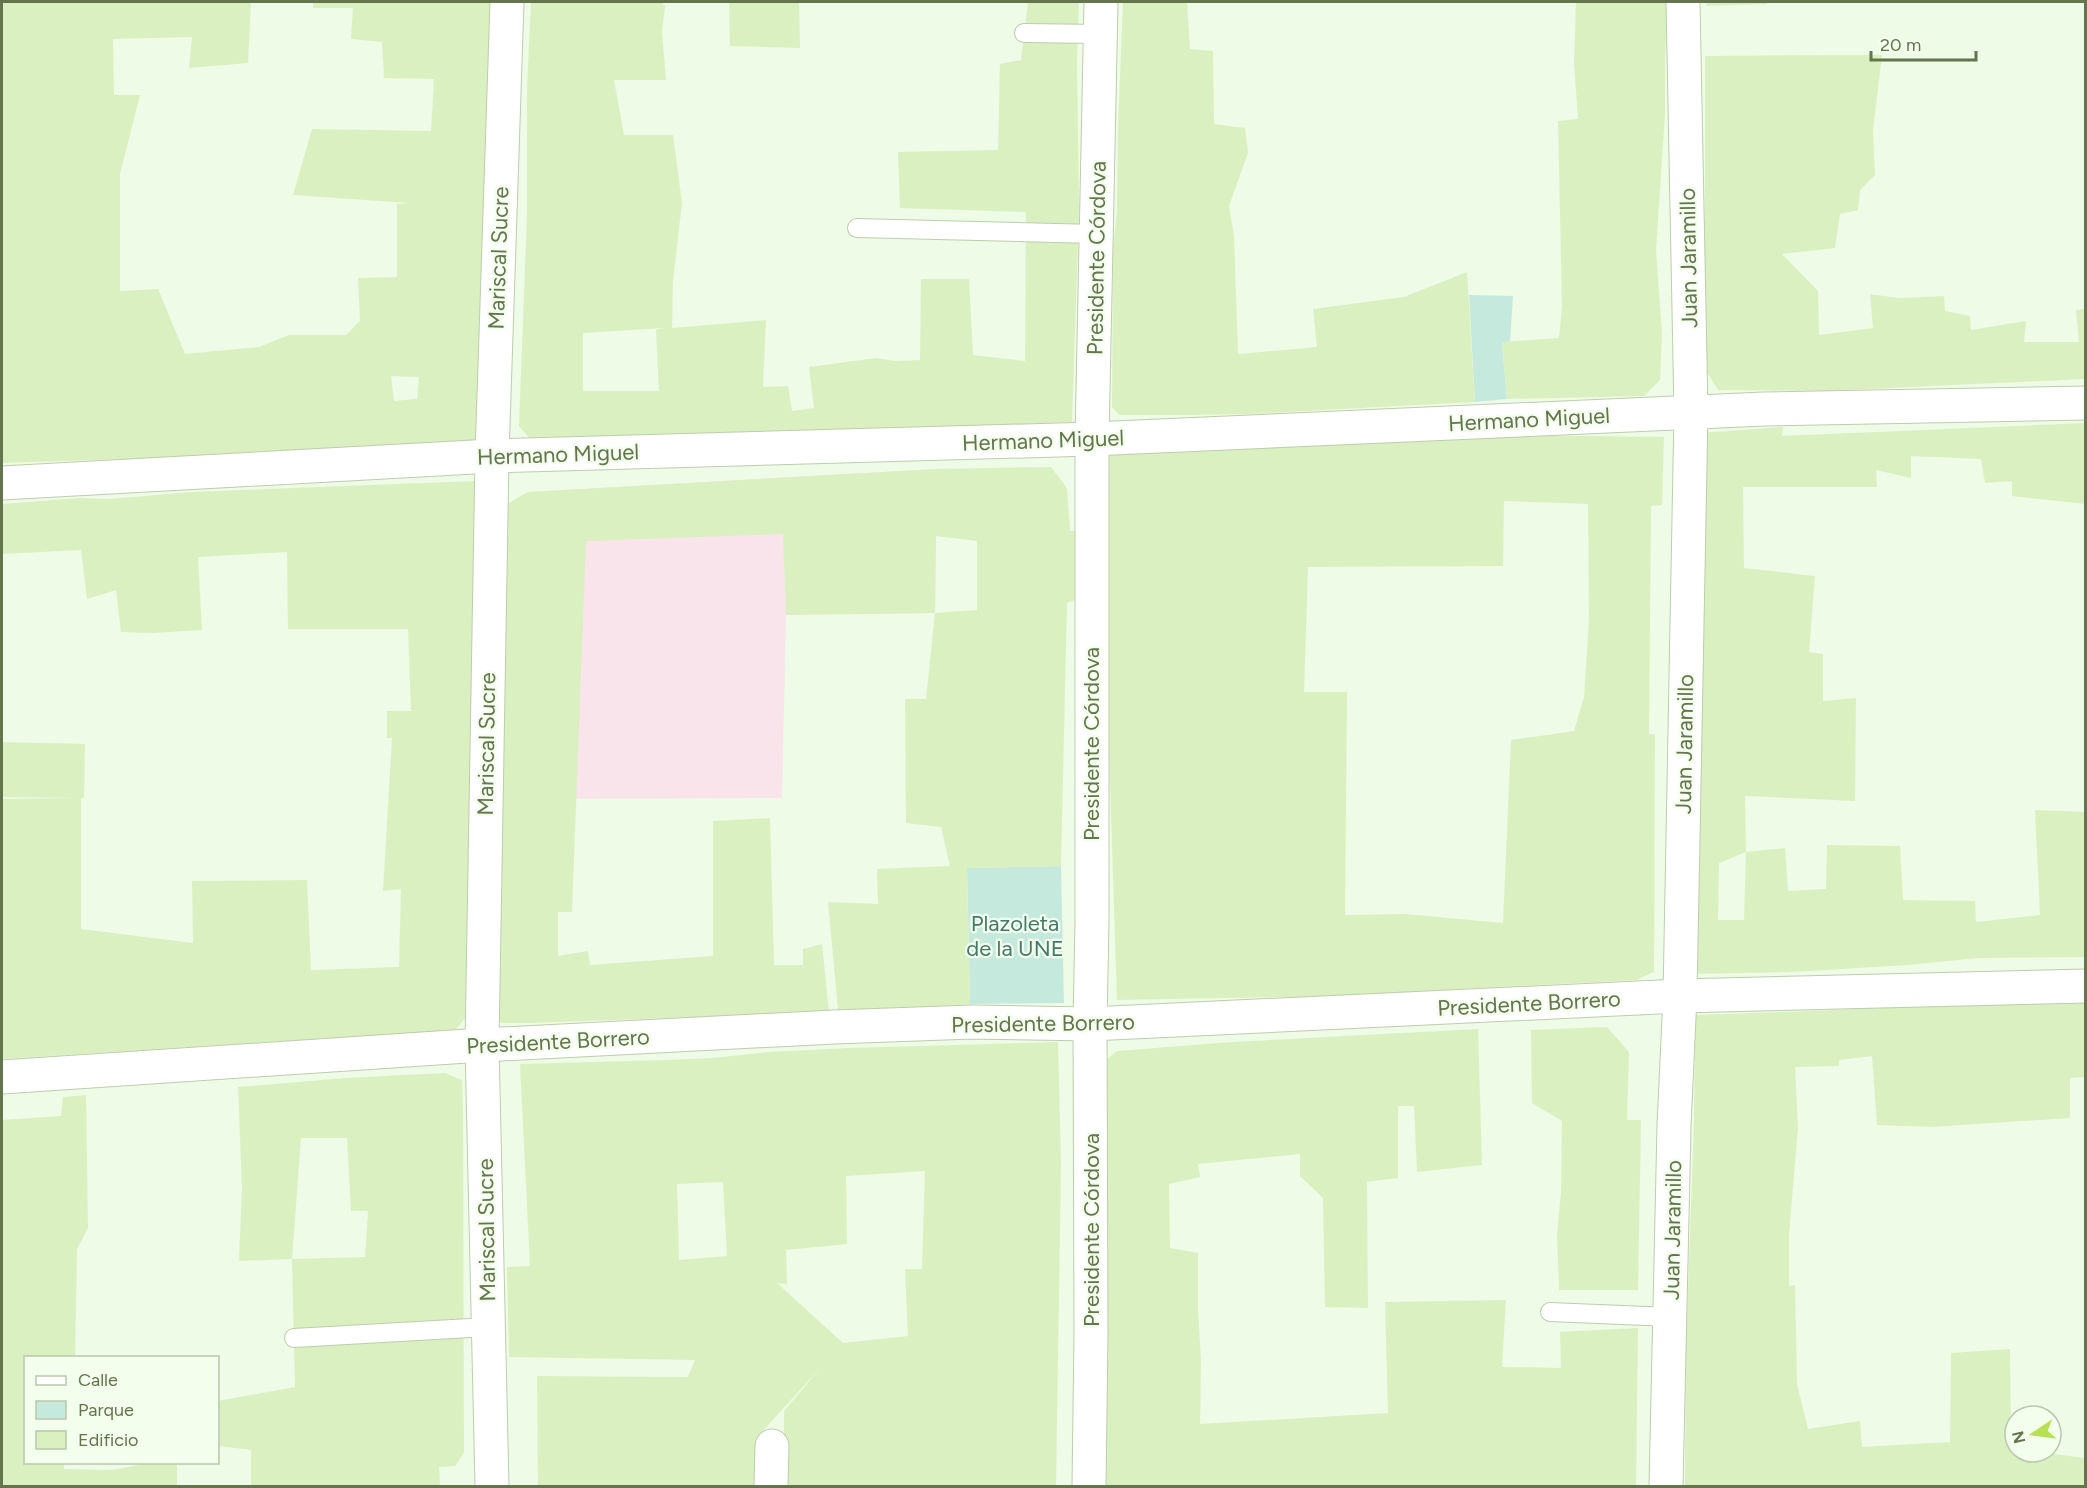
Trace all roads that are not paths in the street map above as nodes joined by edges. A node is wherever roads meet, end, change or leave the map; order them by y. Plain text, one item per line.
1 (507, 2) edge
2 (1101, 2) edge
3 (1683, 2) edge
4 (1024, 33) dead end
5 (1100, 33) junction
6 (856, 228) dead end
7 (1096, 234) junction
8 (2085, 403) edge
9 (1691, 412) junction
10 (1092, 439) junction
11 (492, 456) junction
12 (2, 483) edge
13 (2085, 986) edge
14 (1680, 996) junction
15 (1090, 1024) junction
16 (482, 1045) junction
17 (2, 1077) edge
18 (1550, 1312) dead end
19 (1670, 1317) junction
20 (488, 1327) junction
21 (294, 1338) dead end
22 (771, 1446) dead end
23 (492, 1486) edge
24 (771, 1486) edge
25 (1089, 1486) edge
26 (1666, 1486) edge

1 - 11 street, Mariscal Sucre
2 - 5 street, Presidente Córdova
3 - 9 street, Juan Jaramillo
4 - 5 lane
5 - 7 street, Presidente Córdova
6 - 7 lane
7 - 10 street, Presidente Córdova
8 - 9 street, Hermano Miguel
9 - 10 street, Hermano Miguel
9 - 14 street, Juan Jaramillo
10 - 11 street, Hermano Miguel
10 - 15 street, Presidente Córdova
11 - 12 street, Hermano Miguel
11 - 16 street, Mariscal Sucre
13 - 14 street, Presidente Borrero
14 - 15 street, Presidente Borrero
14 - 19 street, Juan Jaramillo
15 - 16 street, Presidente Borrero
15 - 25 street, Presidente Córdova
16 - 17 street, Presidente Borrero
16 - 20 street, Mariscal Sucre
18 - 19 lane
19 - 26 street, Juan Jaramillo
20 - 21 lane
20 - 23 street, Mariscal Sucre
22 - 24 street

